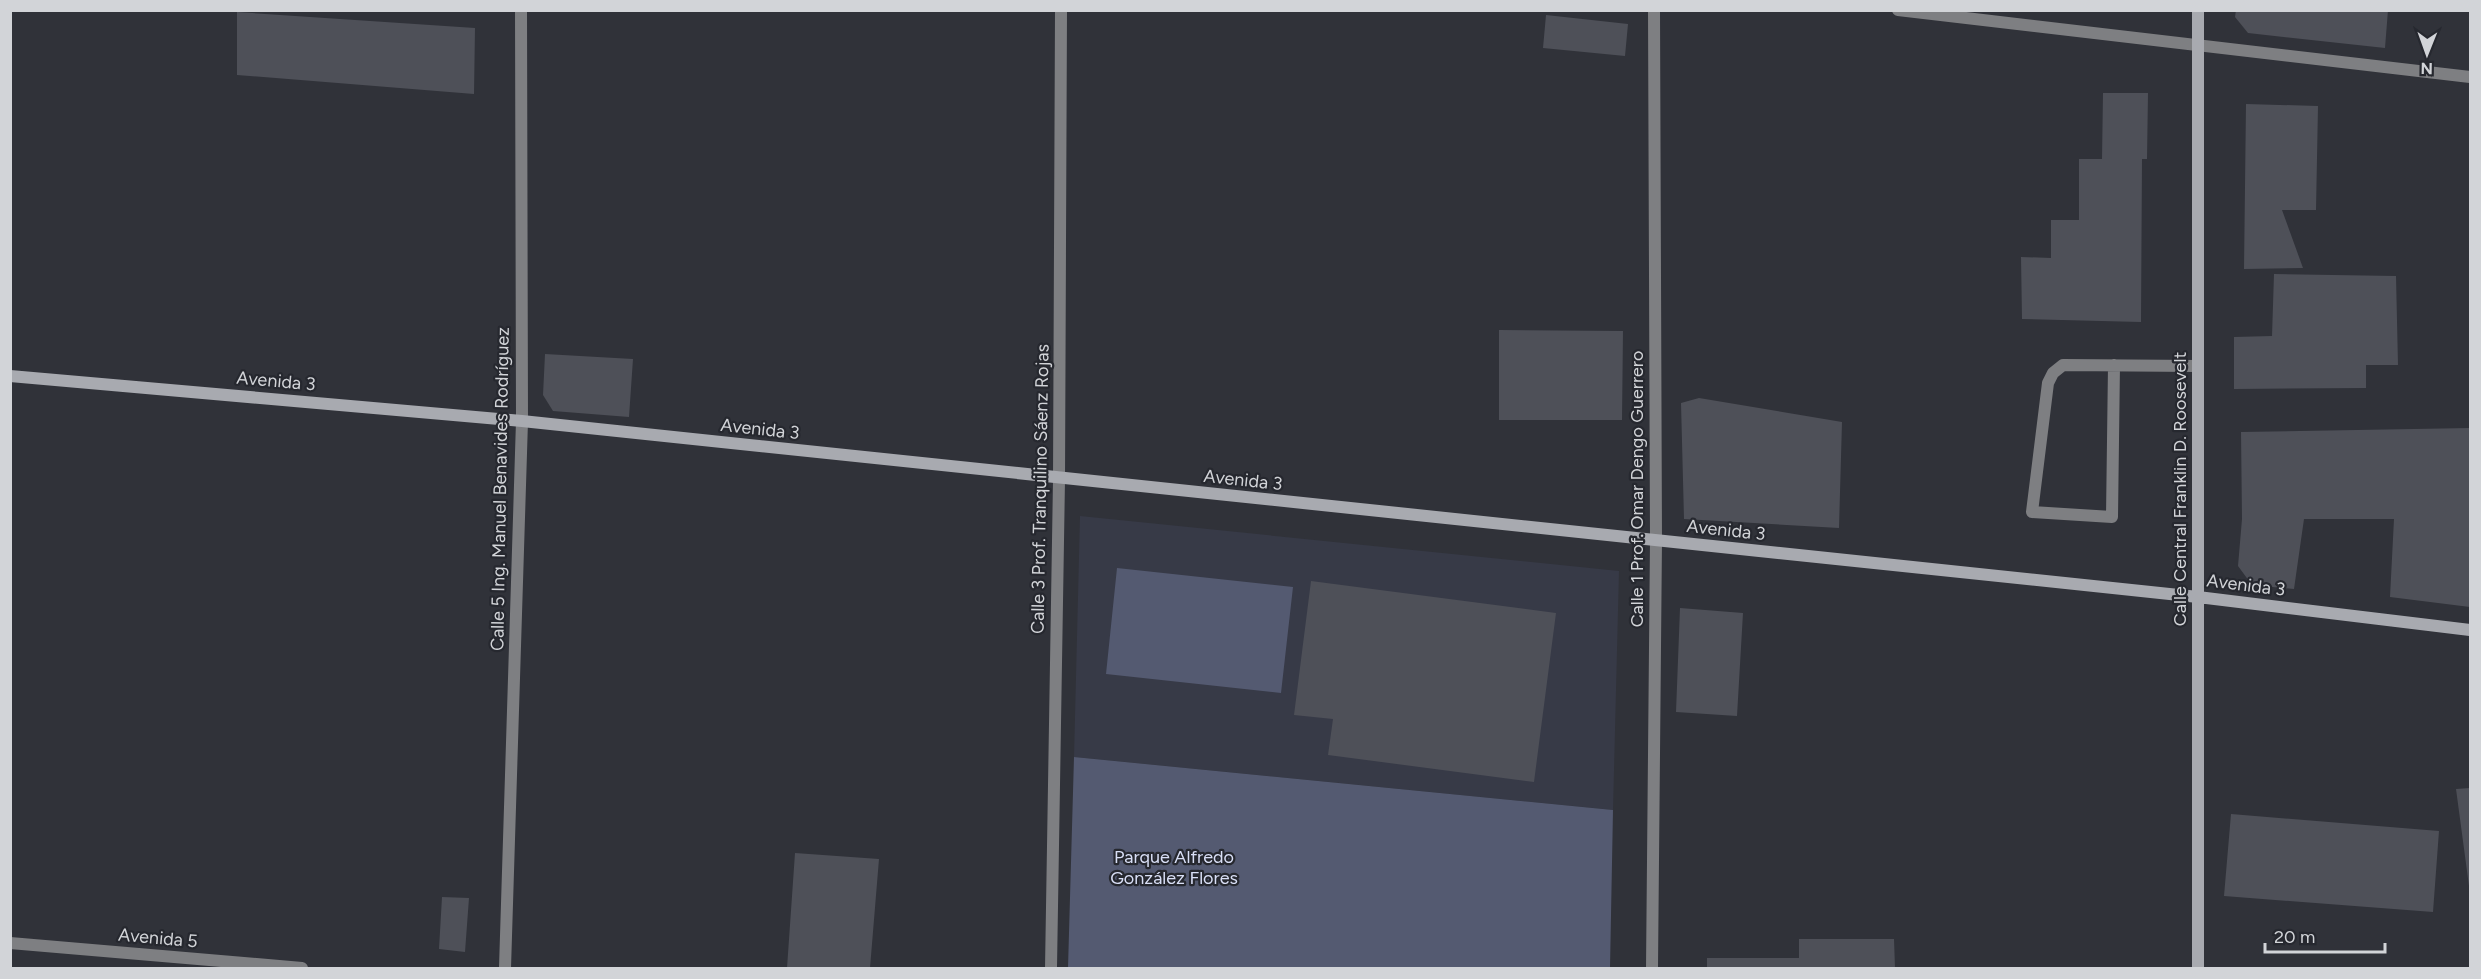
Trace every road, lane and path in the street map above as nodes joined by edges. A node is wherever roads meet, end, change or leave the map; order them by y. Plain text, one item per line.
1 (521, 10) edge
2 (1061, 10) edge
3 (1654, 10) edge
4 (1898, 10) edge
5 (2198, 10) edge
6 (2198, 46) junction
7 (2470, 77) edge
8 (2114, 365) junction
9 (2198, 366) junction
10 (10, 376) edge
11 (522, 422) junction
12 (1059, 480) junction
13 (1656, 540) junction
14 (2198, 597) junction
15 (2470, 630) edge
16 (10, 943) edge
17 (302, 969) edge
18 (505, 969) edge
19 (1051, 969) edge
20 (1652, 969) edge
21 (2198, 969) edge

1 - 11 street, Calle 5 Ing. Manuel Benavides Rodríguez
2 - 12 street, Calle 3 Prof. Tranquilino Sáenz Rojas
3 - 13 street, Calle 1 Prof. Omar Dengo Guerrero
4 - 6 street
5 - 6 street, Calle Central Franklin D. Roosevelt
6 - 7 street
6 - 9 street, Calle Central Franklin D. Roosevelt
8 - 8 street
8 - 9 street
9 - 14 street, Calle Central Franklin D. Roosevelt
10 - 11 street, Avenida 3
11 - 12 street, Avenida 3
11 - 18 street, Calle 5 Ing. Manuel Benavides Rodríguez
12 - 13 street, Avenida 3
12 - 19 street, Calle 3 Prof. Tranquilino Sáenz Rojas
13 - 14 street, Avenida 3
13 - 20 street, Calle 1 Prof. Omar Dengo Guerrero
14 - 15 street, Avenida 3
14 - 21 street, Calle Central Franklin D. Roosevelt
16 - 17 street, Avenida 5

